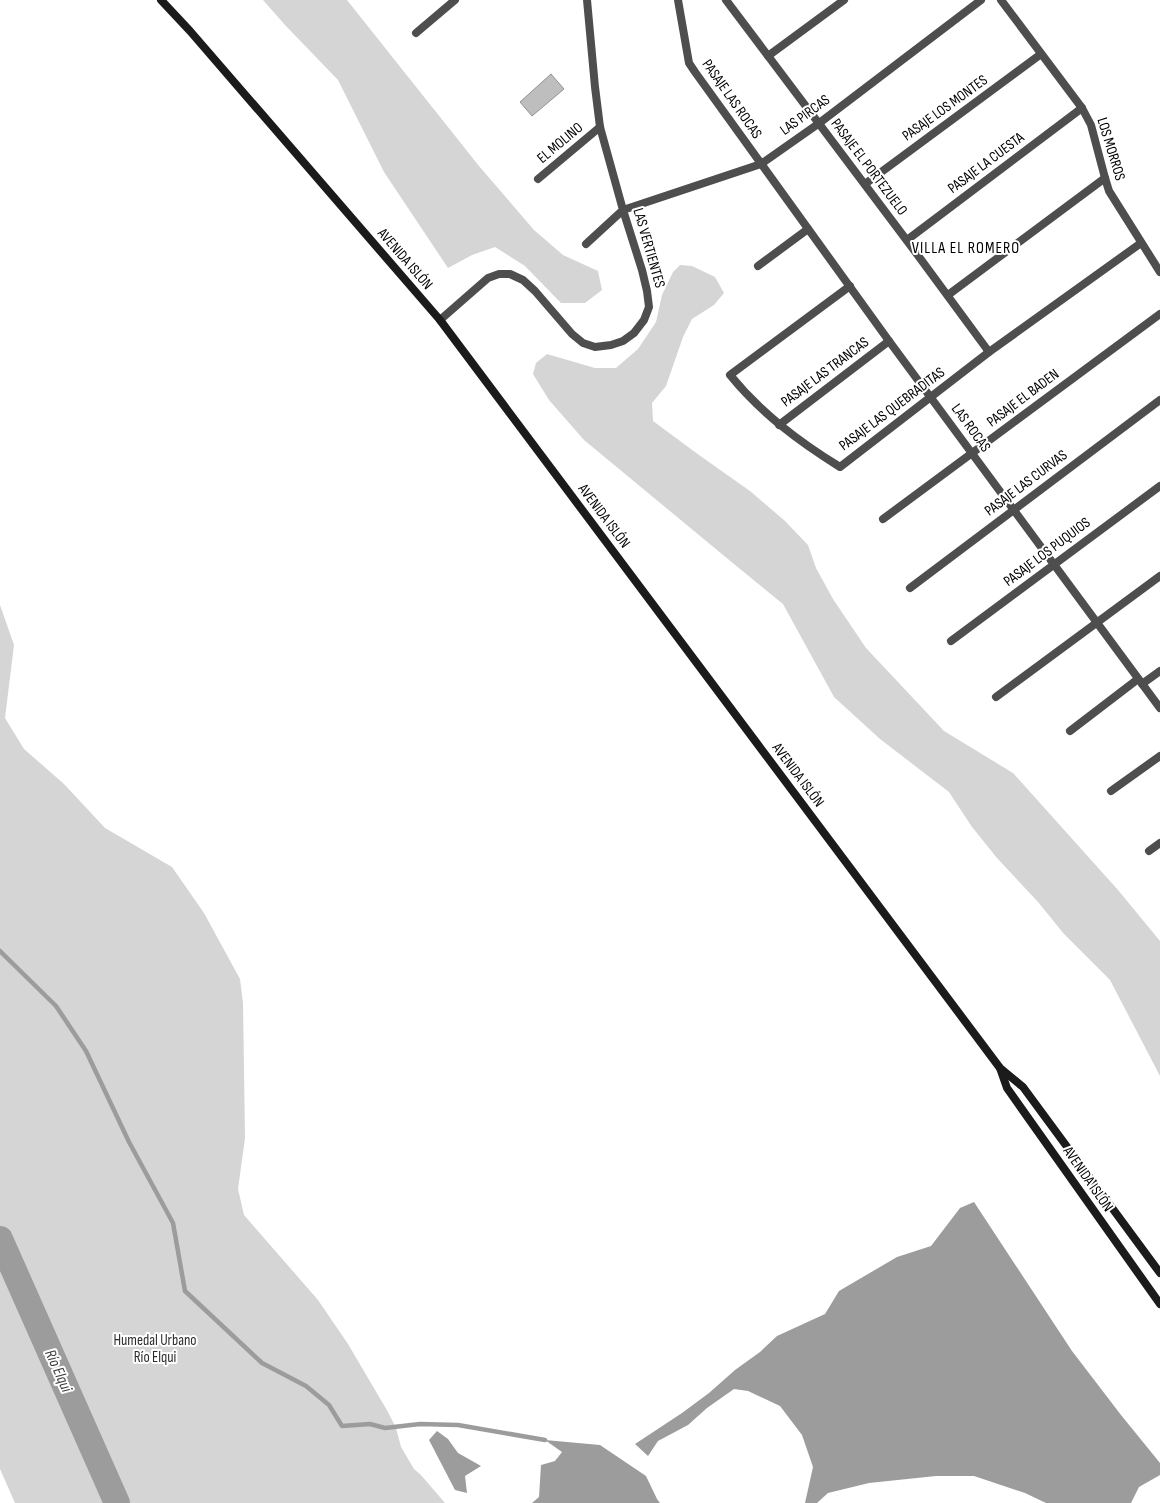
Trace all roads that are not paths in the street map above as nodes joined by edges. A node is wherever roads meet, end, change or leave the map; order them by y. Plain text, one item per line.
1 (161, 0) edge
2 (455, 0) edge
3 (588, 0) edge
4 (678, 0) edge
5 (727, 0) edge
6 (844, 0) edge
7 (981, 0) edge
8 (1000, 0) edge
9 (416, 33) dead end
10 (1041, 54) junction
11 (768, 56) junction
12 (1082, 108) junction
13 (818, 124) junction
14 (600, 127) junction
15 (761, 164) junction
16 (1104, 178) junction
17 (538, 180) dead end
18 (864, 184) junction
19 (624, 210) junction
20 (808, 229) junction
21 (907, 240) junction
22 (1141, 242) junction
23 (586, 244) dead end
24 (758, 266) dead end
25 (1160, 272) edge
26 (850, 286) junction
27 (948, 295) junction
28 (1160, 314) edge
29 (440, 320) junction
30 (889, 341) junction
31 (989, 352) junction
32 (931, 397) junction
33 (1160, 400) edge
34 (779, 425) junction
35 (972, 454) junction
36 (1160, 486) edge
37 (1014, 510) junction
38 (884, 519) dead end
39 (1054, 565) junction
40 (1160, 576) edge
41 (910, 588) dead end
42 (1096, 622) junction
43 (951, 641) dead end
44 (1160, 671) edge
45 (1140, 682) junction
46 (996, 696) dead end
47 (1160, 708) edge
48 (1070, 731) dead end
49 (1160, 756) edge
50 (1111, 791) dead end
51 (1160, 843) edge
52 (1149, 851) dead end
53 (1000, 1068) junction
54 (1160, 1273) edge
55 (1160, 1304) edge

1 - 29 main road, AVENIDA ISLÓN
2 - 9 street
3 - 14 street, LAS VERTIENTES
4 - 15 street, PASAJE LAS ROCAS
5 - 11 street, PASAJE EL PORTEZUELO
6 - 11 street
7 - 13 street, LAS PIRCAS
8 - 10 street, LOS MORROS
10 - 12 street, LOS MORROS
10 - 18 street, PASAJE LOS MONTES
11 - 13 street, PASAJE EL PORTEZUELO
12 - 16 street, LOS MORROS
12 - 21 street, PASAJE LA CUESTA
13 - 15 street, LAS PIRCAS
13 - 18 street, PASAJE EL PORTEZUELO
14 - 17 street, EL MOLINO
14 - 19 street, LAS VERTIENTES
15 - 19 street, LAS PIRCAS
15 - 20 street, LAS ROCAS
16 - 22 street, LOS MORROS
16 - 27 street
18 - 21 street, PASAJE EL PORTEZUELO
19 - 23 street
19 - 29 street, LAS VERTIENTES
20 - 24 street
20 - 26 street, LAS ROCAS
21 - 27 street, PASAJE EL PORTEZUELO
22 - 25 street, LOS MORROS
22 - 31 street, PASAJE LAS QUEBRADITAS
26 - 30 street, LAS ROCAS
26 - 34 street, PASAJE LAS QUEBRADITAS
27 - 31 street, PASAJE EL PORTEZUELO
28 - 35 street, PASAJE EL BADEN
29 - 53 main road, AVENIDA ISLÓN
30 - 32 street, LAS ROCAS
30 - 34 street, PASAJE LAS TRANCAS
31 - 32 street, PASAJE LAS QUEBRADITAS
32 - 34 street, PASAJE LAS QUEBRADITAS
32 - 35 street, LAS ROCAS
33 - 37 street, PASAJE LAS CURVAS
35 - 37 street, LAS ROCAS
35 - 38 street, PASAJE EL BADEN
36 - 39 street, PASAJE LOS PUQUIOS
37 - 39 street, LAS ROCAS
37 - 41 street, PASAJE LAS CURVAS
39 - 42 street, LAS ROCAS
39 - 43 street, PASAJE LOS PUQUIOS
40 - 42 street
42 - 45 street, LAS ROCAS
42 - 46 street
44 - 45 street
45 - 47 street, LAS ROCAS
45 - 48 street
49 - 50 street
51 - 52 street
53 - 54 main road, AVENIDA ISLÓN
53 - 55 main road, AVENIDA ISLÓN

